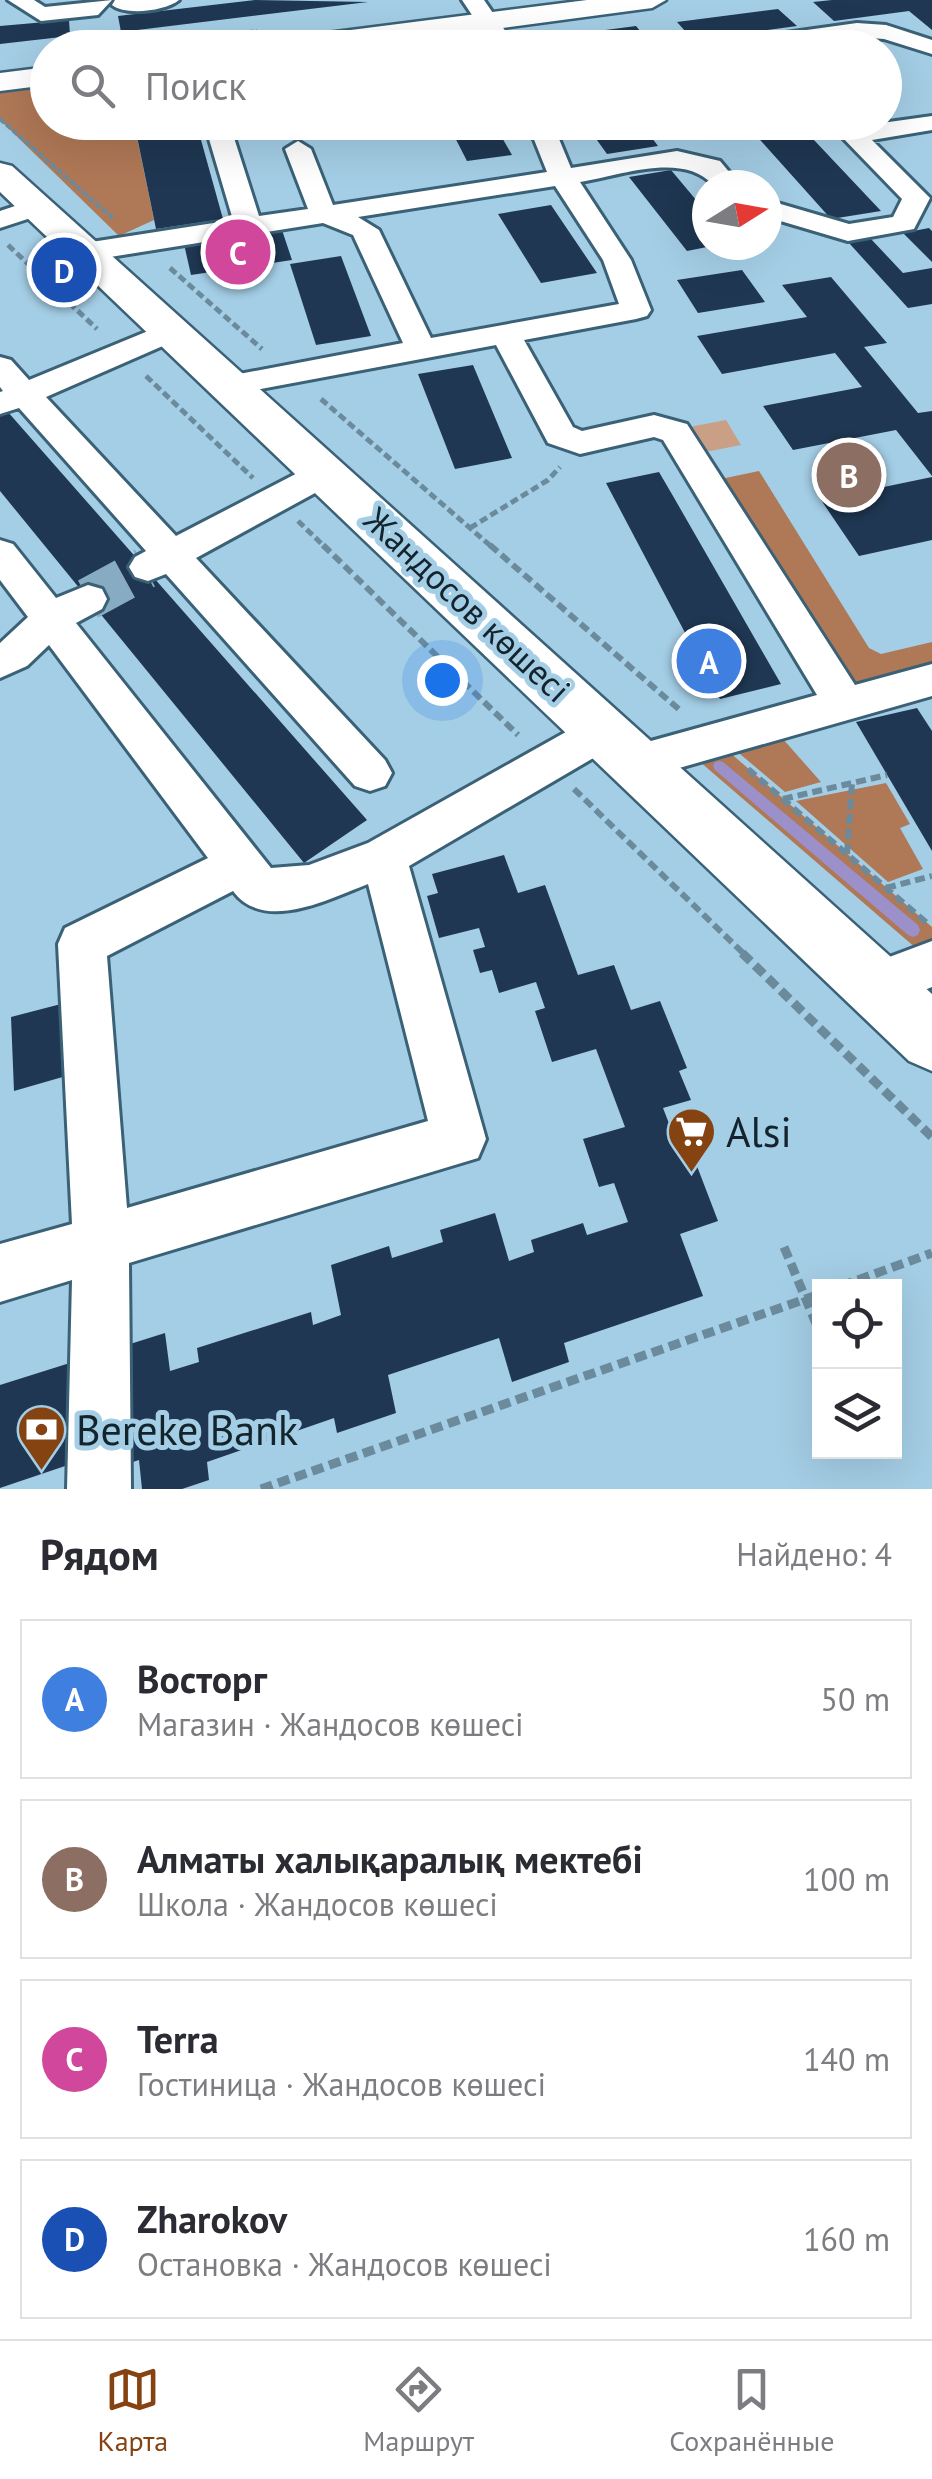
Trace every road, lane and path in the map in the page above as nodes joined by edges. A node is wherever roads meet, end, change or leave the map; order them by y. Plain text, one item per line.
1 (18, 0) edge
2 (168, 0) edge
3 (652, 0) edge
4 (112, 2) edge
5 (549, 6) edge
6 (481, 10) edge
7 (375, 30) edge
8 (902, 37) edge
9 (932, 47) edge
10 (30, 78) edge
11 (0, 82) edge
12 (0, 119) edge
13 (932, 123) edge
14 (902, 128) edge
15 (222, 140) edge
16 (547, 140) edge
17 (857, 140) edge
18 (298, 148) dead end
19 (714, 170) edge
20 (0, 174) edge
21 (561, 174) junction
22 (36, 207) junction
23 (323, 213) junction
24 (782, 213) edge
25 (0, 220) edge
26 (248, 225) junction
27 (0, 238) edge
28 (141, 243) junction
29 (85, 252) junction
30 (170, 330) junction
31 (504, 334) junction
32 (422, 349) junction
33 (121, 352) junction
34 (290, 373) junction
35 (229, 385) junction
36 (8, 388) edge
37 (580, 443) junction
38 (324, 473) junction
39 (275, 499) junction
40 (470, 528) junction
41 (0, 553) edge
42 (158, 562) junction
43 (70, 608) junction
44 (0, 662) edge
45 (932, 680) edge
46 (844, 703) junction
47 (716, 740) junction
48 (621, 747) junction
49 (548, 764) junction
50 (370, 773) dead end
51 (887, 775) dead end
52 (852, 783) junction
53 (783, 799) junction
54 (847, 854) junction
55 (384, 857) junction
56 (242, 864) junction
57 (932, 876) edge
58 (886, 888) junction
59 (932, 927) edge
60 (904, 975) edge
61 (932, 1038) edge
62 (932, 1136) edge
63 (101, 1243) junction
64 (784, 1247) dead end
65 (932, 1252) edge
66 (0, 1272) edge
67 (859, 1279) edge
68 (812, 1297) edge
69 (805, 1299) junction
70 (812, 1315) edge
71 (99, 1489) edge
72 (261, 1489) edge

1 - 4 street
2 - 4 street
3 - 5 main road
5 - 6 main road
6 - 7 main road
8 - 9 street
10 - 11 main road
12 - 28 path
13 - 14 street
15 - 26 street
16 - 21 street
17 - 24 street
18 - 23 street
19 - 21 street
20 - 22 main road, Жандосов көшесі
21 - 23 street
21 - 31 street
22 - 25 street
22 - 29 main road, Жандосов көшесі
23 - 26 street
23 - 32 street
26 - 28 street
27 - 33 path
28 - 29 street
28 - 34 path
29 - 30 main road, Жандосов көшесі
30 - 33 street
30 - 35 main road, Жандосов көшесі
31 - 32 street
31 - 37 street
32 - 34 street
33 - 36 street
33 - 39 path
34 - 35 street
34 - 40 path
35 - 38 main road, Жандосов көшесі
36 - 42 street
37 - 40 path
37 - 46 street
38 - 39 street
38 - 48 main road, Жандосов көшесі
39 - 42 street
39 - 49 path
40 - 47 path
41 - 43 street
42 - 50 street
43 - 44 street
43 - 56 street
45 - 46 street
46 - 47 street
47 - 48 street
47 - 53 path
48 - 49 street
48 - 60 main road, Жандосов көшесі
49 - 55 street
49 - 62 path
51 - 52 path
52 - 53 path
52 - 54 path
53 - 54 path
54 - 58 path
55 - 56 street
55 - 63 street
56 - 63 street
57 - 58 path
58 - 59 path
60 - 61 main road, Жандосов көшесі
63 - 66 street
63 - 71 street
64 - 69 path
65 - 67 path
68 - 69 path
69 - 70 path
69 - 72 path

